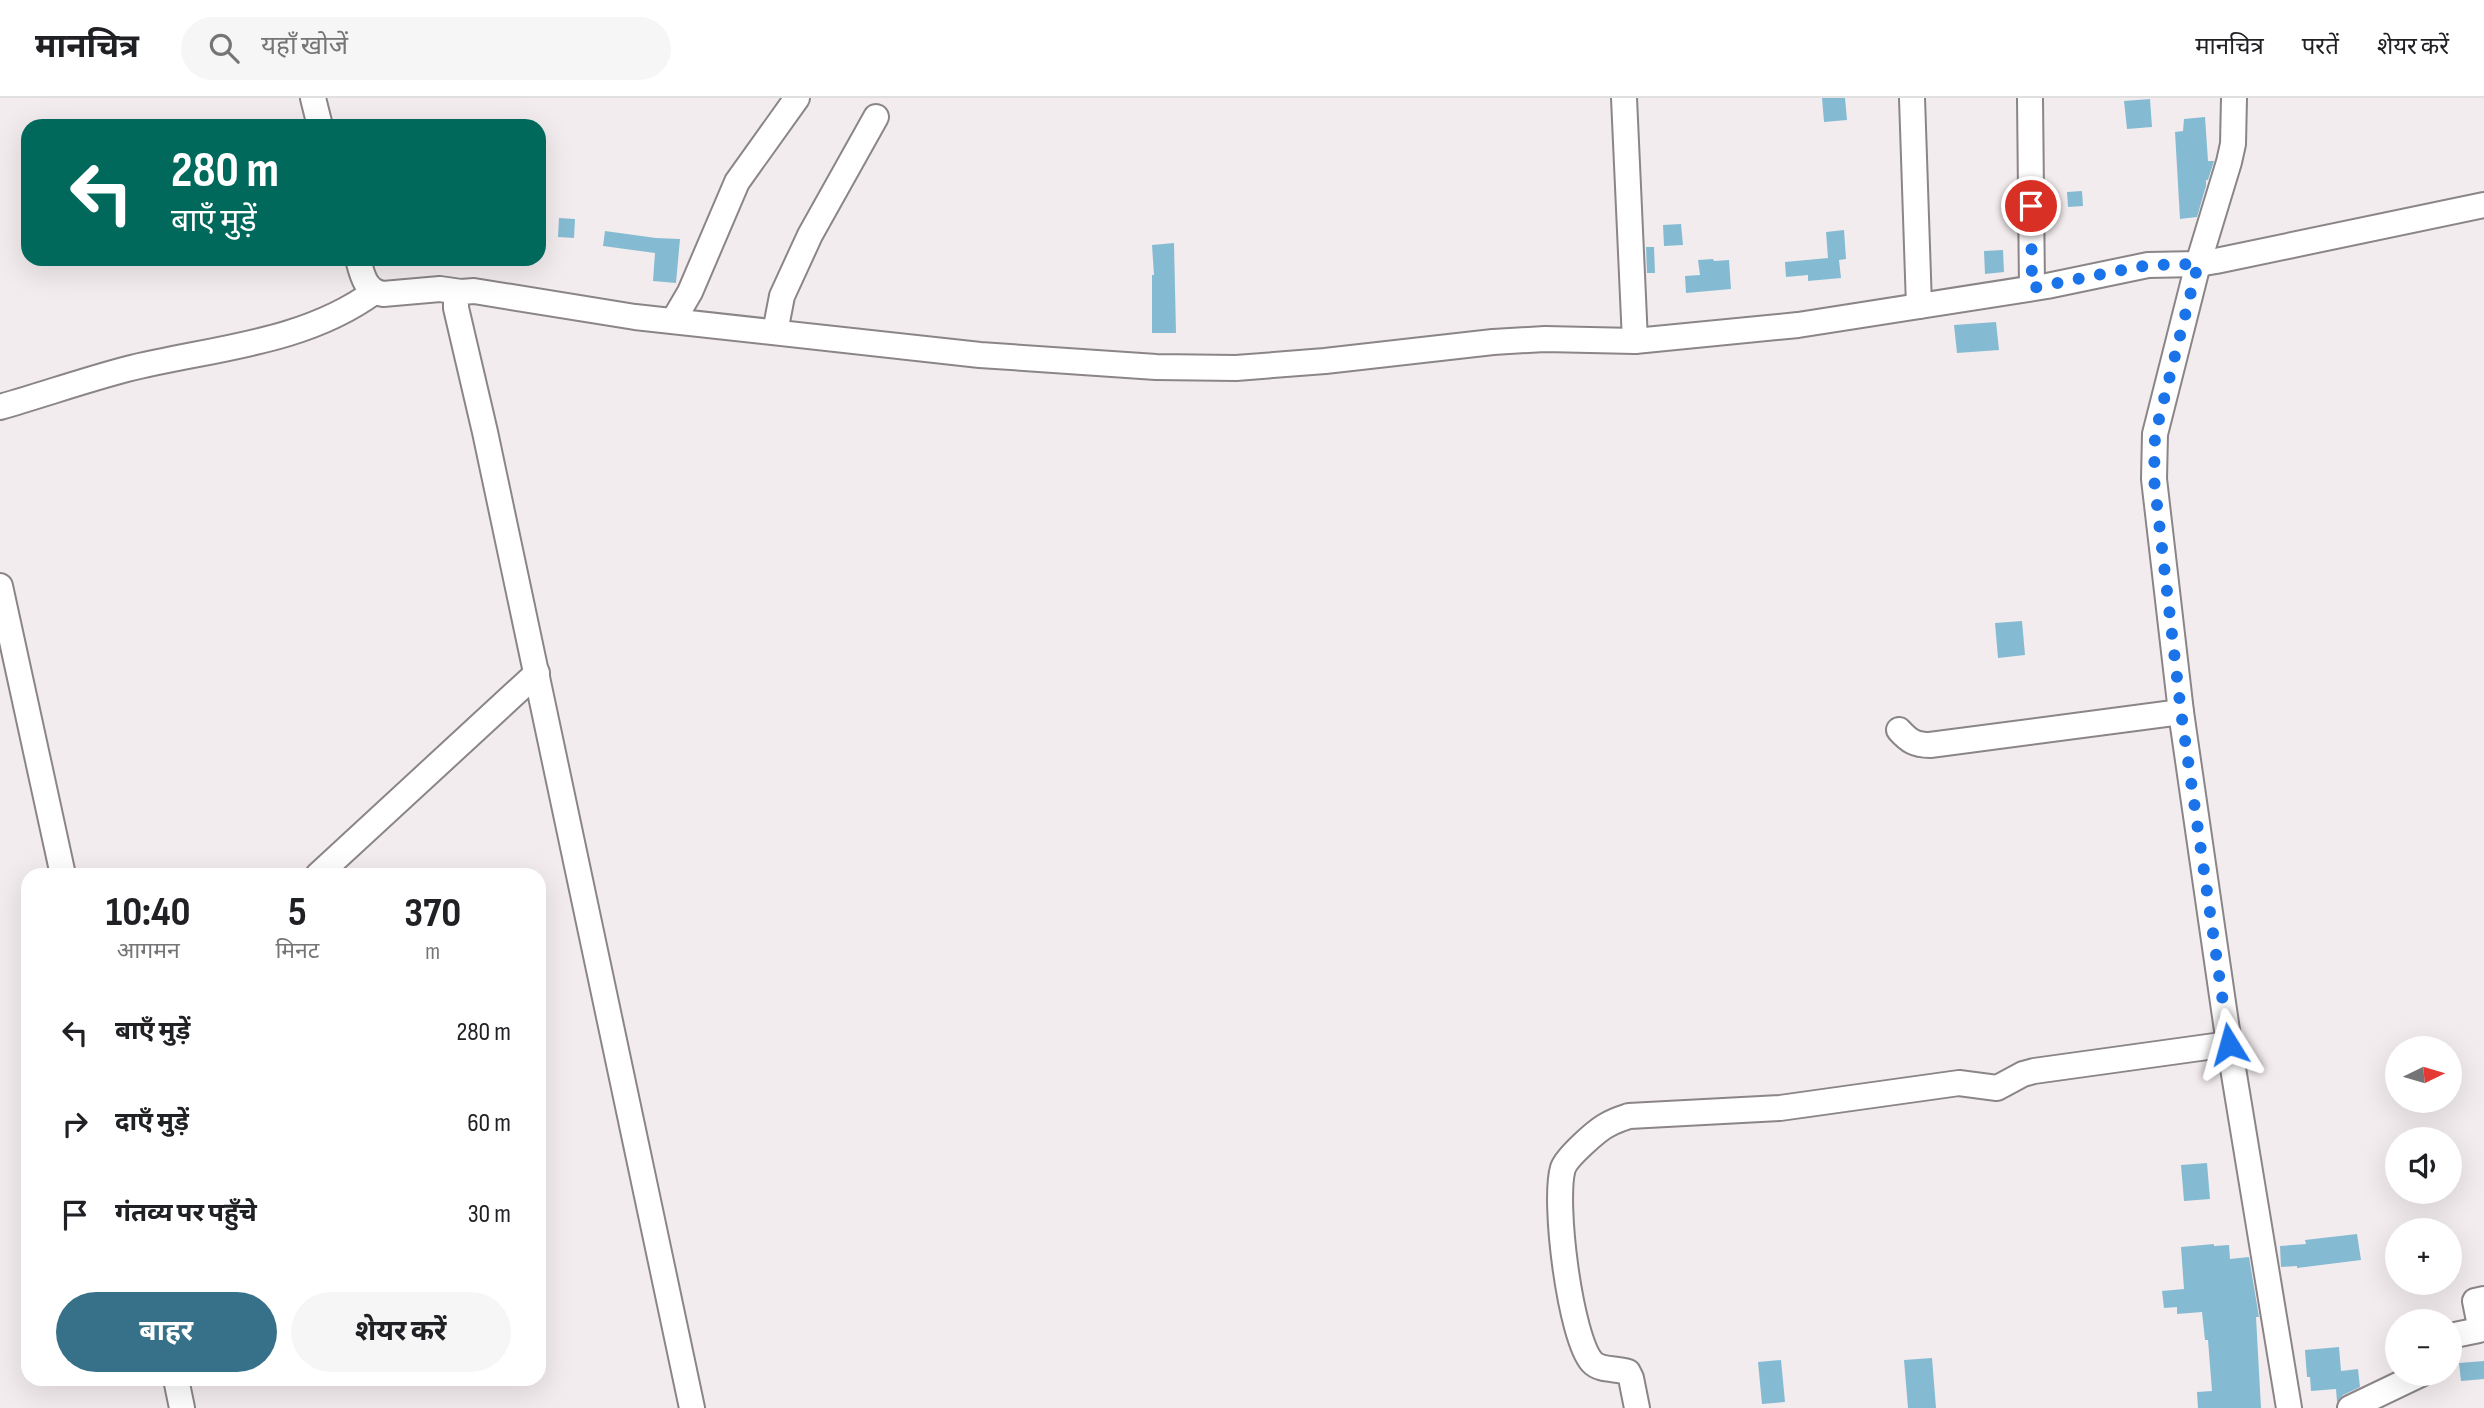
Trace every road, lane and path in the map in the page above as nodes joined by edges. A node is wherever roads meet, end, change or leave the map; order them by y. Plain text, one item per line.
1 (313, 98) edge
2 (797, 98) edge
3 (1623, 98) edge
4 (1912, 98) edge
5 (2030, 98) edge
6 (2234, 98) edge
7 (876, 117) dead end
8 (318, 119) edge
9 (2484, 205) edge
10 (2198, 264) junction
11 (360, 266) edge
12 (2032, 288) junction
13 (374, 292) junction
14 (461, 292) junction
15 (1919, 306) junction
16 (673, 321) junction
17 (775, 332) junction
18 (1635, 341) junction
19 (0, 407) edge
20 (0, 586) edge
21 (537, 673) junction
22 (2181, 712) junction
23 (1899, 730) dead end
24 (61, 868) edge
25 (326, 868) edge
26 (2229, 1044) junction
27 (2484, 1299) edge
28 (2462, 1334) edge
29 (177, 1386) edge
30 (2396, 1386) edge
31 (182, 1408) edge
32 (692, 1408) edge
33 (1637, 1408) edge
34 (2289, 1408) edge
35 (2350, 1408) edge

1 - 8 street
2 - 16 street
3 - 18 street
4 - 15 street
5 - 12 street
6 - 10 street
7 - 17 street
9 - 10 street
10 - 12 street
10 - 22 street
11 - 13 street
12 - 15 street
13 - 14 street
13 - 19 street
14 - 16 street
14 - 21 street
15 - 18 street
16 - 17 street
17 - 18 street
20 - 24 street
21 - 25 street
21 - 32 street
22 - 23 street
22 - 26 street
26 - 33 street
26 - 34 street
27 - 28 street
29 - 31 street
30 - 35 street

